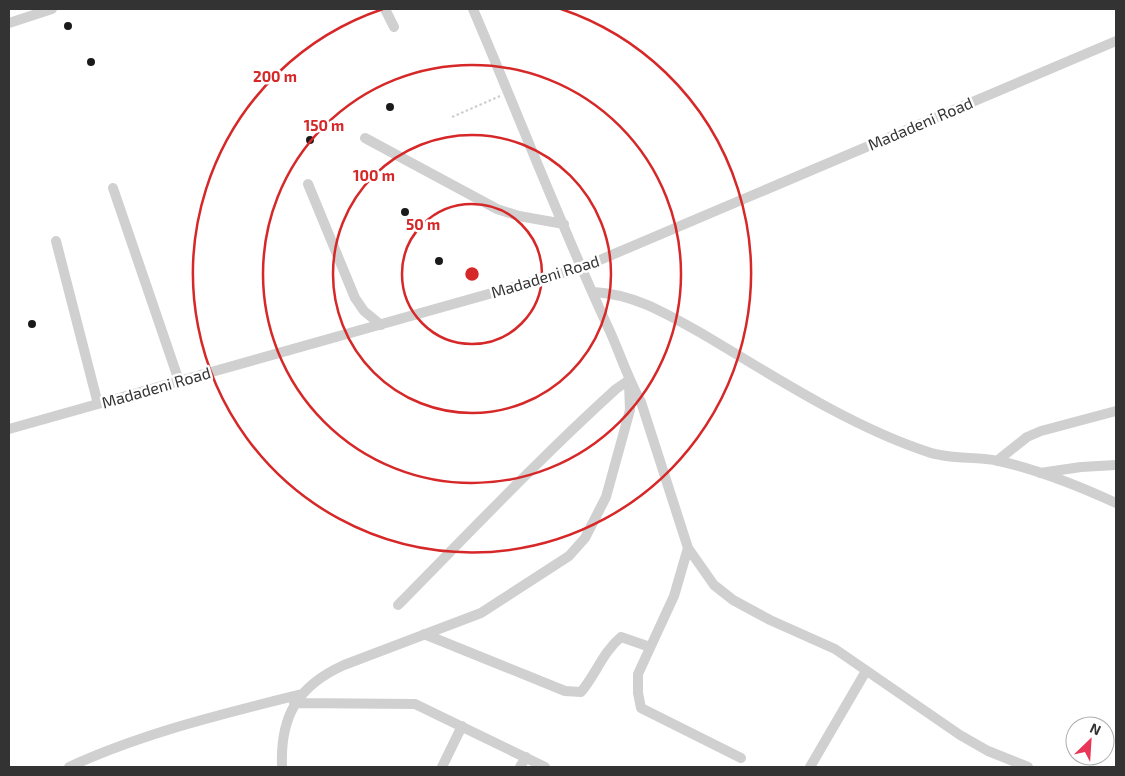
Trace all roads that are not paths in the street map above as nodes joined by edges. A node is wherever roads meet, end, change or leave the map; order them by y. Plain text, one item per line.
1 (52, 9) edge
2 (385, 9) edge
3 (473, 9) edge
4 (38, 11) edge
5 (9, 23) edge
6 (394, 26) dead end
7 (1116, 41) edge
8 (365, 138) dead end
9 (308, 184) dead end
10 (113, 188) dead end
11 (564, 224) junction
12 (56, 240) dead end
13 (581, 268) junction
14 (593, 292) junction
15 (381, 325) junction
16 (629, 380) junction
17 (179, 381) junction
18 (98, 404) junction
19 (1116, 411) edge
20 (9, 429) edge
21 (997, 461) junction
22 (1116, 465) edge
23 (1039, 473) junction
24 (1116, 503) edge
25 (688, 548) junction
26 (398, 605) dead end
27 (424, 634) junction
28 (650, 647) junction
29 (866, 672) junction
30 (302, 694) junction
31 (294, 704) junction
32 (462, 726) junction
33 (526, 757) junction
34 (741, 758) dead end
35 (69, 767) edge
36 (282, 767) edge
37 (442, 767) edge
38 (520, 767) edge
39 (545, 767) edge
40 (810, 767) edge
41 (1028, 767) edge

1 - 4 street
2 - 6 street
3 - 11 street
4 - 5 street
7 - 13 street, Madadeni Road
8 - 11 street
9 - 15 street
10 - 17 street
11 - 13 street
12 - 18 street
13 - 14 street
13 - 15 street, Madadeni Road
14 - 16 street
14 - 21 street
15 - 17 street, Madadeni Road
16 - 25 street
16 - 26 street
16 - 27 street
17 - 18 street, Madadeni Road
18 - 20 street, Madadeni Road
19 - 21 street
21 - 23 street
22 - 23 street
23 - 24 street
25 - 28 street
25 - 29 street
27 - 28 street
27 - 30 street
28 - 34 street
29 - 40 street
29 - 41 street
30 - 31 street
30 - 35 street
31 - 32 street
31 - 36 street
32 - 33 street
32 - 37 street
33 - 38 street
33 - 39 street

